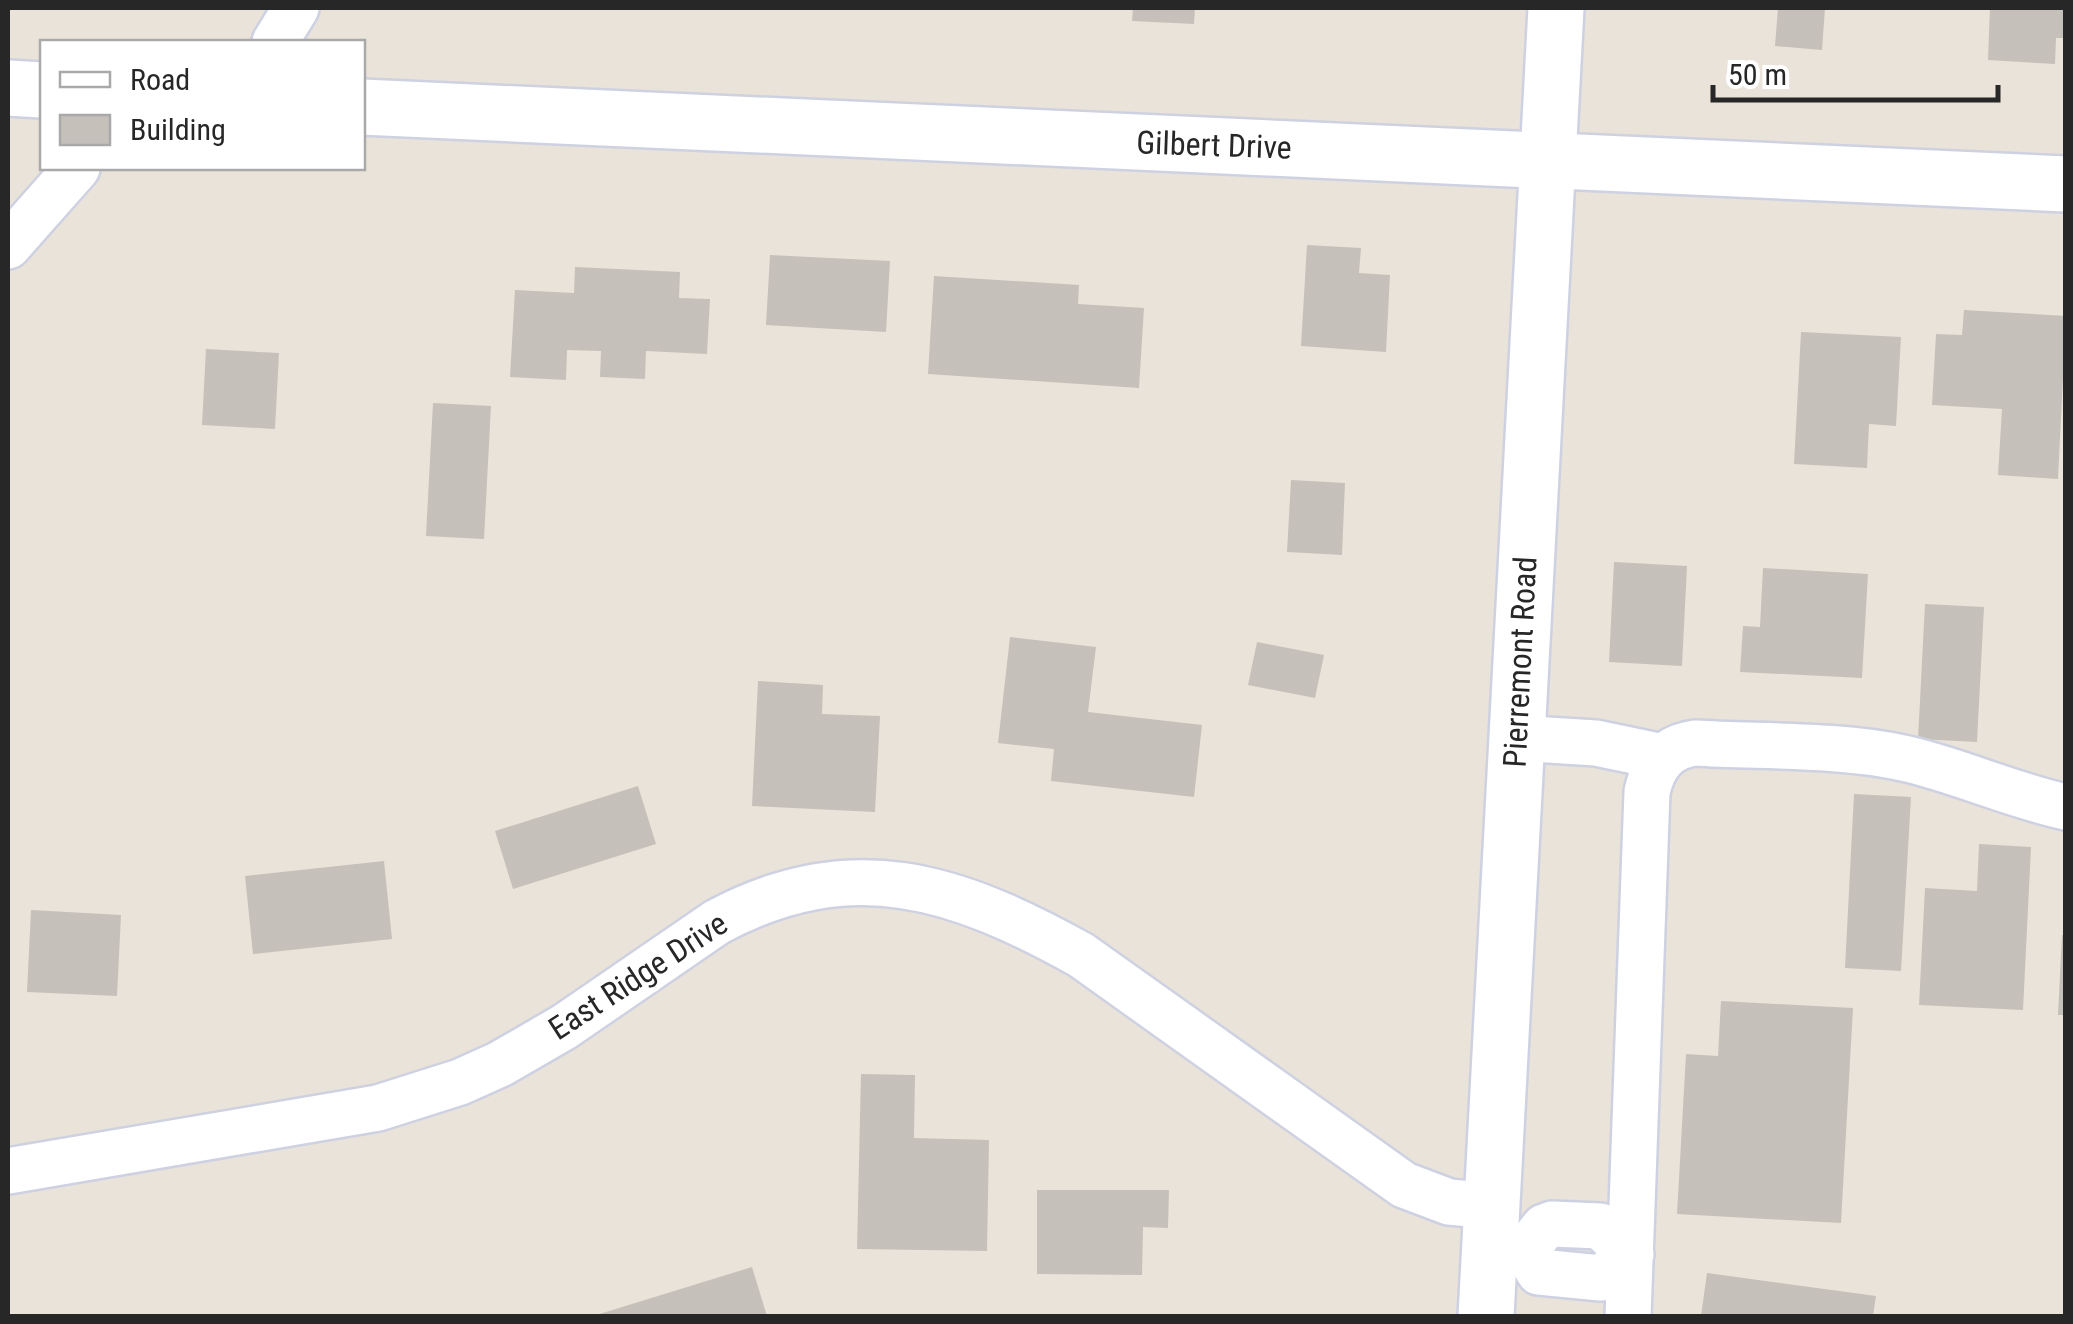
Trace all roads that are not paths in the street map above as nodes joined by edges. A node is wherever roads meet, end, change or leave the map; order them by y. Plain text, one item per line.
1 (296, 8) edge
2 (1556, 8) edge
3 (276, 40) edge
4 (8, 88) edge
5 (40, 90) edge
6 (365, 107) edge
7 (1548, 158) junction
8 (75, 170) edge
9 (2066, 184) edge
10 (8, 246) edge
11 (1516, 738) junction
12 (1663, 757) junction
13 (2066, 807) edge
14 (8, 1171) edge
15 (1502, 1234) junction
16 (1631, 1254) junction
17 (1486, 1316) edge
18 (1628, 1316) edge

1 - 3 street
2 - 7 street, Pierremont Road
4 - 5 street
6 - 7 street, Gilbert Drive
7 - 9 street, Gilbert Drive
7 - 11 street, Pierremont Road
8 - 10 street
11 - 12 street
11 - 15 street, Pierremont Road
12 - 13 street
12 - 16 street
14 - 15 street, East Ridge Drive
15 - 16 street
15 - 17 street, Pierremont Road
16 - 18 street

